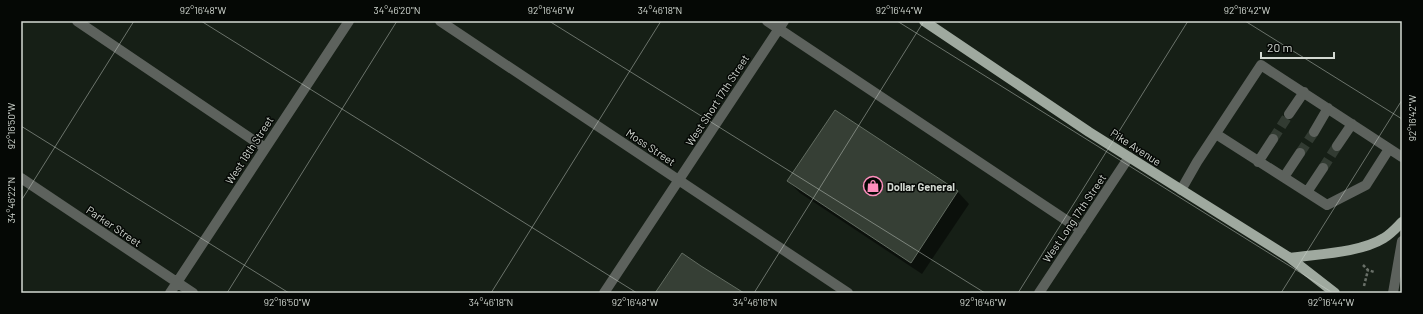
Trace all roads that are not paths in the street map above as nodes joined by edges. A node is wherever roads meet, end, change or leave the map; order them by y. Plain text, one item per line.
1 (77, 21) edge
2 (349, 21) edge
3 (440, 21) edge
4 (767, 21) edge
5 (924, 21) edge
6 (781, 25) edge
7 (937, 25) edge
8 (1304, 92) junction
9 (1328, 108) junction
10 (1289, 114) tunnel mouth
11 (1352, 124) junction
12 (1314, 132) tunnel mouth
13 (1216, 134) junction
14 (1273, 139) tunnel mouth
15 (1337, 146) tunnel mouth
16 (264, 148) junction
17 (1389, 149) junction
18 (1300, 153) tunnel mouth
19 (1129, 157) junction
20 (1402, 157) edge
21 (1258, 162) junction
22 (1323, 168) tunnel mouth
23 (21, 178) edge
24 (1284, 178) junction
25 (679, 180) junction
26 (1181, 190) junction
27 (1307, 192) junction
28 (1402, 222) edge
29 (1081, 230) junction
30 (1402, 241) edge
31 (1290, 258) junction
32 (177, 282) junction
33 (170, 293) edge
34 (193, 293) edge
35 (604, 293) edge
36 (848, 293) edge
37 (1039, 293) edge
38 (1335, 293) edge
39 (1393, 293) edge

1 - 16 street
2 - 16 street, West 18th Street
3 - 25 street, Moss Street
4 - 6 street
5 - 7 main road, Pike Avenue
6 - 25 street, West Short 17th Street
6 - 29 street
7 - 19 main road, Pike Avenue
8 - 9 street
8 - 10 street
8 - 13 street
9 - 11 street
9 - 12 street
11 - 15 street
11 - 17 street
13 - 21 street
13 - 26 street
14 - 21 street
16 - 32 street, West 18th Street
17 - 20 street
17 - 27 street
18 - 24 street
19 - 26 main road, Pike Avenue
19 - 29 street, West Long 17th Street
21 - 24 street
22 - 27 street
23 - 32 street, Parker Street
24 - 27 street
25 - 35 street, West Short 17th Street
25 - 36 street, Moss Street
26 - 31 main road, Pike Avenue
28 - 31 main road
29 - 37 street, West Long 17th Street
30 - 39 street
31 - 38 main road, Pike Avenue
32 - 33 street, West 18th Street
32 - 34 street, Parker Street

